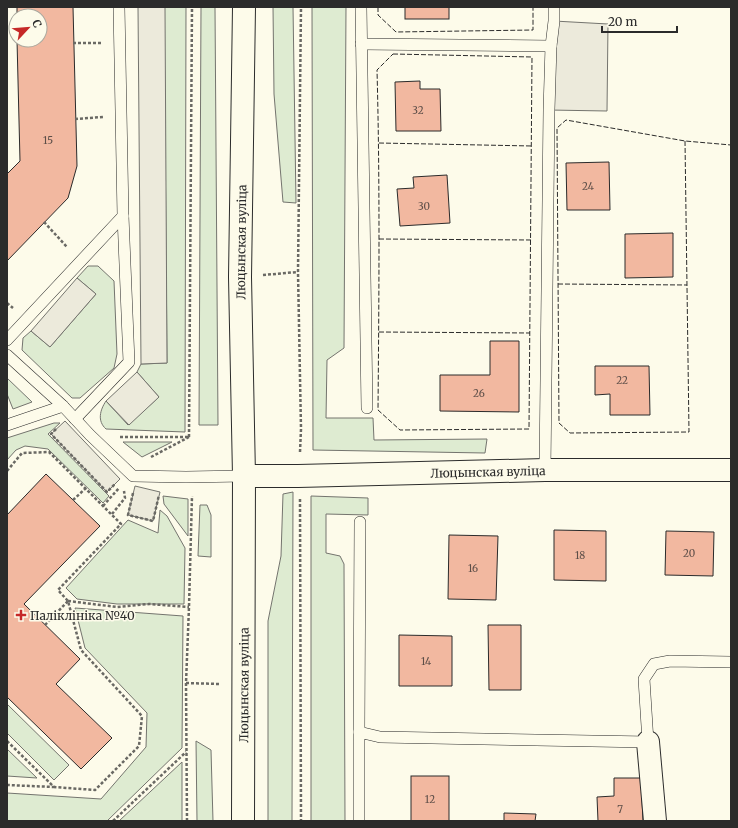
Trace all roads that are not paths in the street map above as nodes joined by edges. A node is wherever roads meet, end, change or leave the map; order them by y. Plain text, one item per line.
1 (120, 7) edge
2 (244, 7) edge
3 (361, 7) edge
4 (554, 7) edge
5 (361, 44) junction
6 (550, 46) junction
7 (123, 216) junction
8 (7, 340) edge
9 (7, 355) edge
10 (63, 406) junction
11 (366, 408) dead end
12 (75, 419) junction
13 (7, 425) edge
14 (545, 470) junction
15 (731, 470) edge
16 (244, 476) junction
17 (360, 522) dead end
18 (731, 662) edge
19 (359, 732) junction
20 (648, 742) junction
21 (243, 821) edge
22 (359, 821) edge
23 (655, 821) edge

1 - 7 lane
2 - 16 main road, Люцынская вуліца
3 - 5 lane
4 - 6 lane
5 - 6 lane
5 - 11 lane
6 - 14 lane
7 - 8 lane
7 - 12 lane
9 - 10 lane
10 - 12 lane
10 - 13 lane
12 - 16 lane
14 - 15 main road, Люцынская вуліца
14 - 16 main road, Люцынская вуліца
16 - 21 main road, Люцынская вуліца
17 - 19 lane
18 - 20 lane
19 - 20 lane
19 - 22 lane
20 - 23 main road

